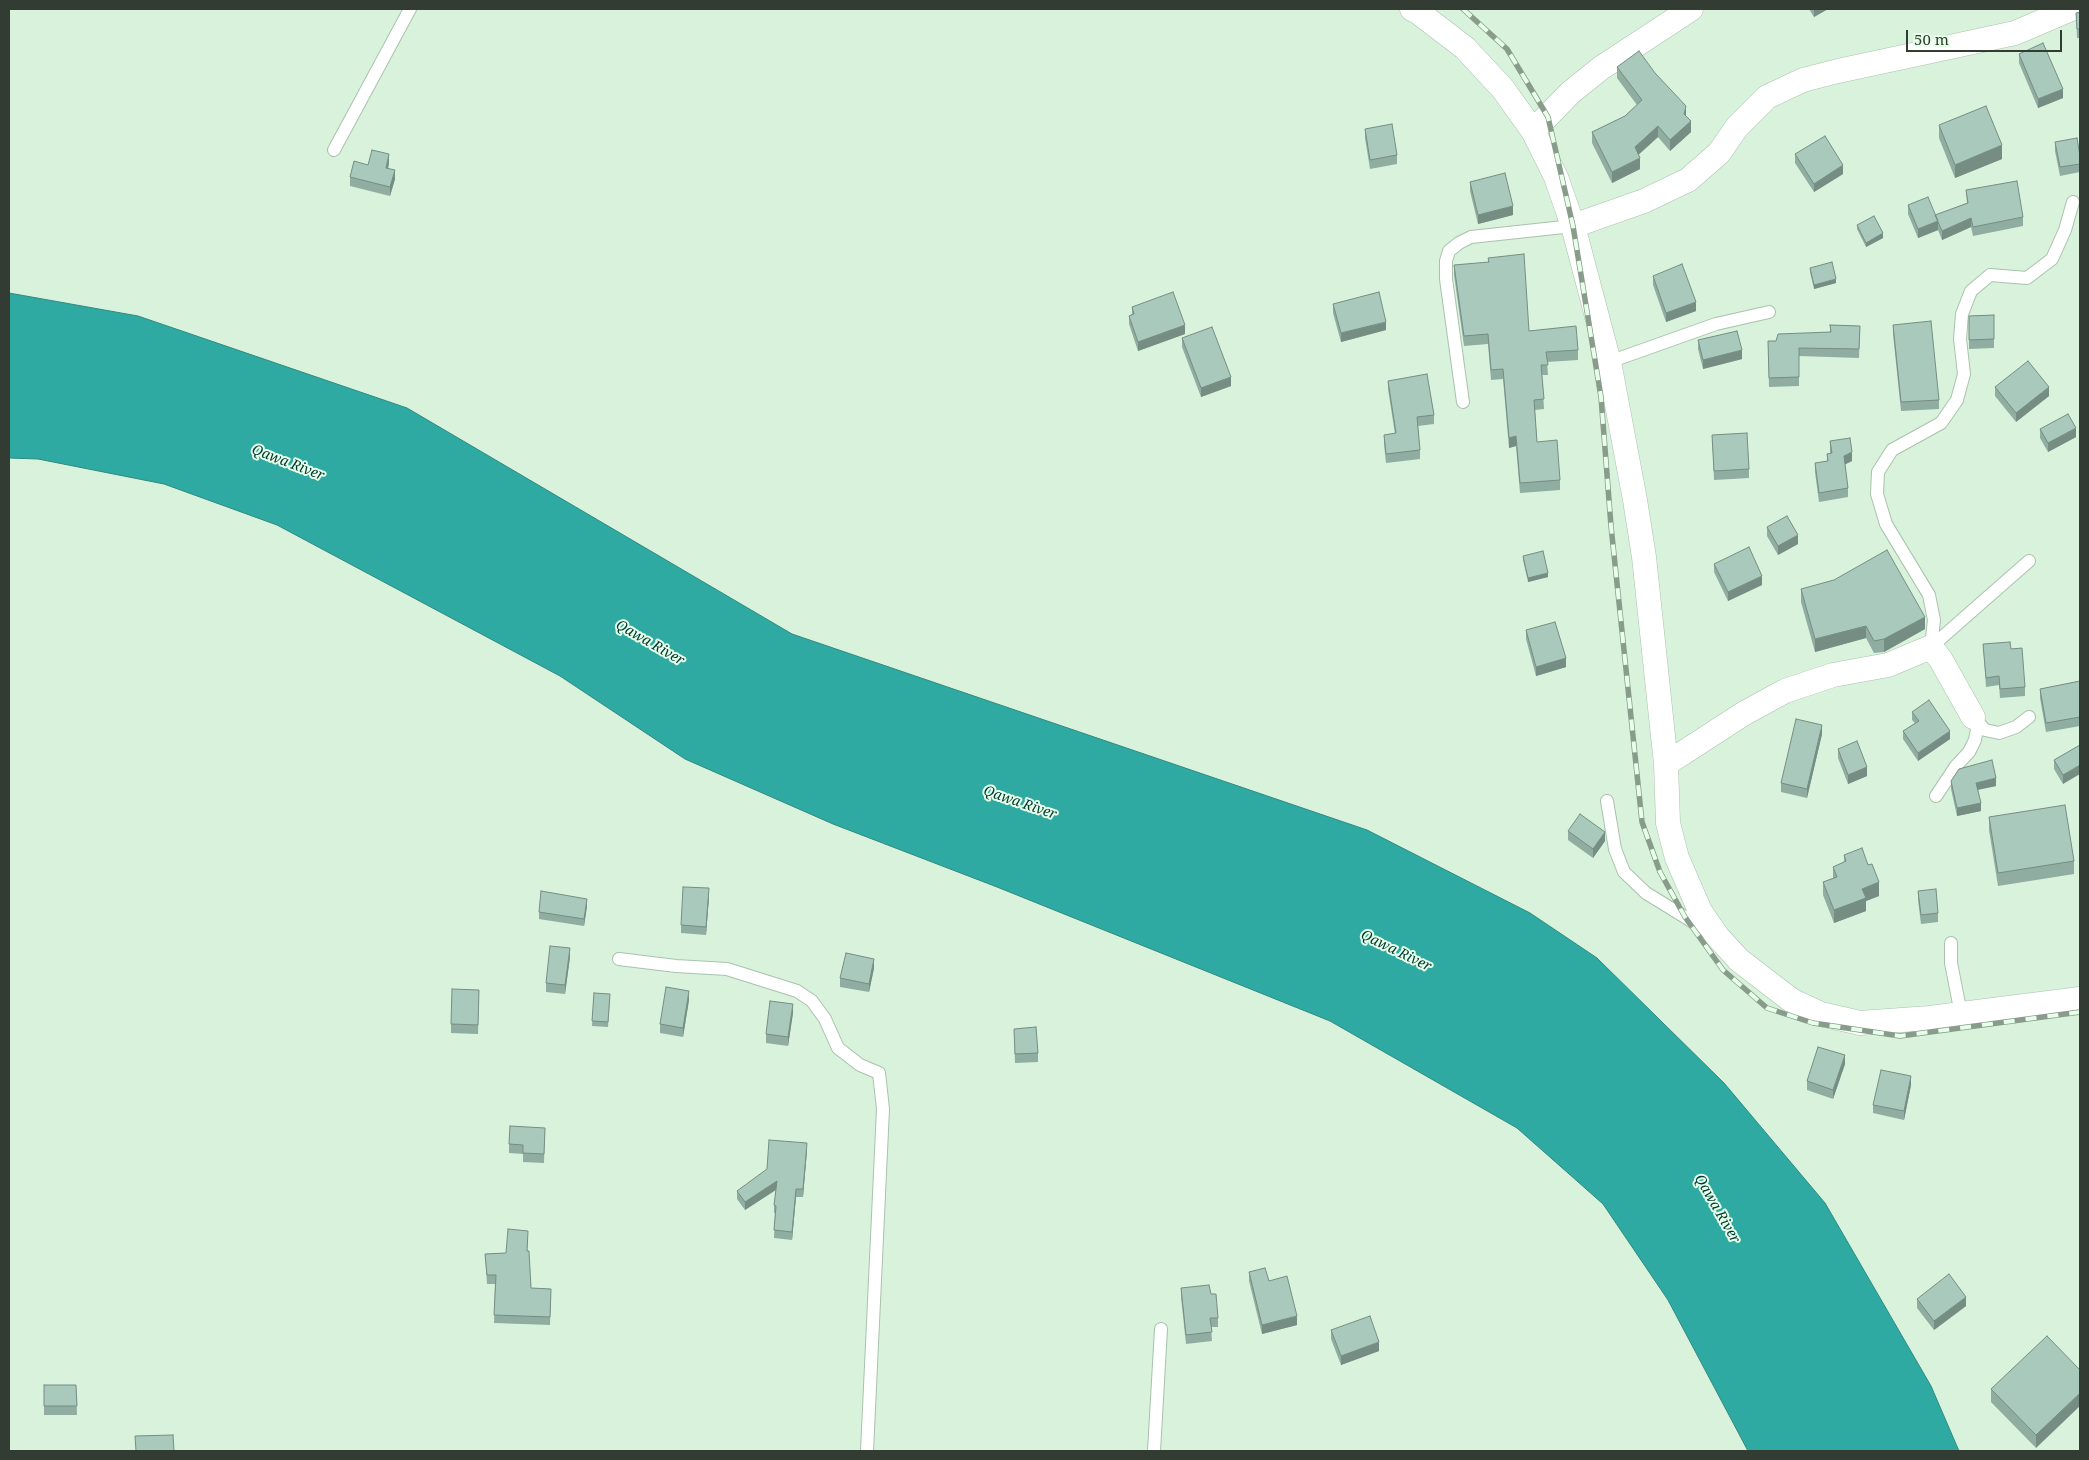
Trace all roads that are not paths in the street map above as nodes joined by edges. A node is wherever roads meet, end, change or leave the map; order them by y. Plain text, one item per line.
1 (410, 9) edge
2 (1412, 9) edge
3 (1691, 9) edge
4 (2071, 9) edge
5 (1533, 131) junction
6 (334, 150) dead end
7 (2073, 202) dead end
8 (1573, 226) junction
9 (1769, 312) dead end
10 (1609, 362) junction
11 (1462, 402) dead end
12 (2030, 561) dead end
13 (1931, 647) junction
14 (1974, 717) junction
15 (2029, 717) dead end
16 (1666, 764) junction
17 (1936, 796) dead end
18 (1608, 801) dead end
19 (1717, 936) junction
20 (1951, 943) dead end
21 (620, 959) dead end
22 (2080, 999) edge
23 (1961, 1014) junction
24 (1161, 1329) dead end
25 (866, 1451) edge
26 (1154, 1451) edge

1 - 6 lane
2 - 5 street
3 - 5 street
4 - 8 street
5 - 8 street
7 - 13 lane
8 - 10 street
8 - 11 lane
9 - 10 lane
10 - 16 street
12 - 13 lane
13 - 14 street
13 - 16 street
14 - 15 lane
14 - 17 lane
16 - 19 street
18 - 19 lane
19 - 23 street
20 - 23 lane
21 - 25 lane
22 - 23 street
24 - 26 lane

